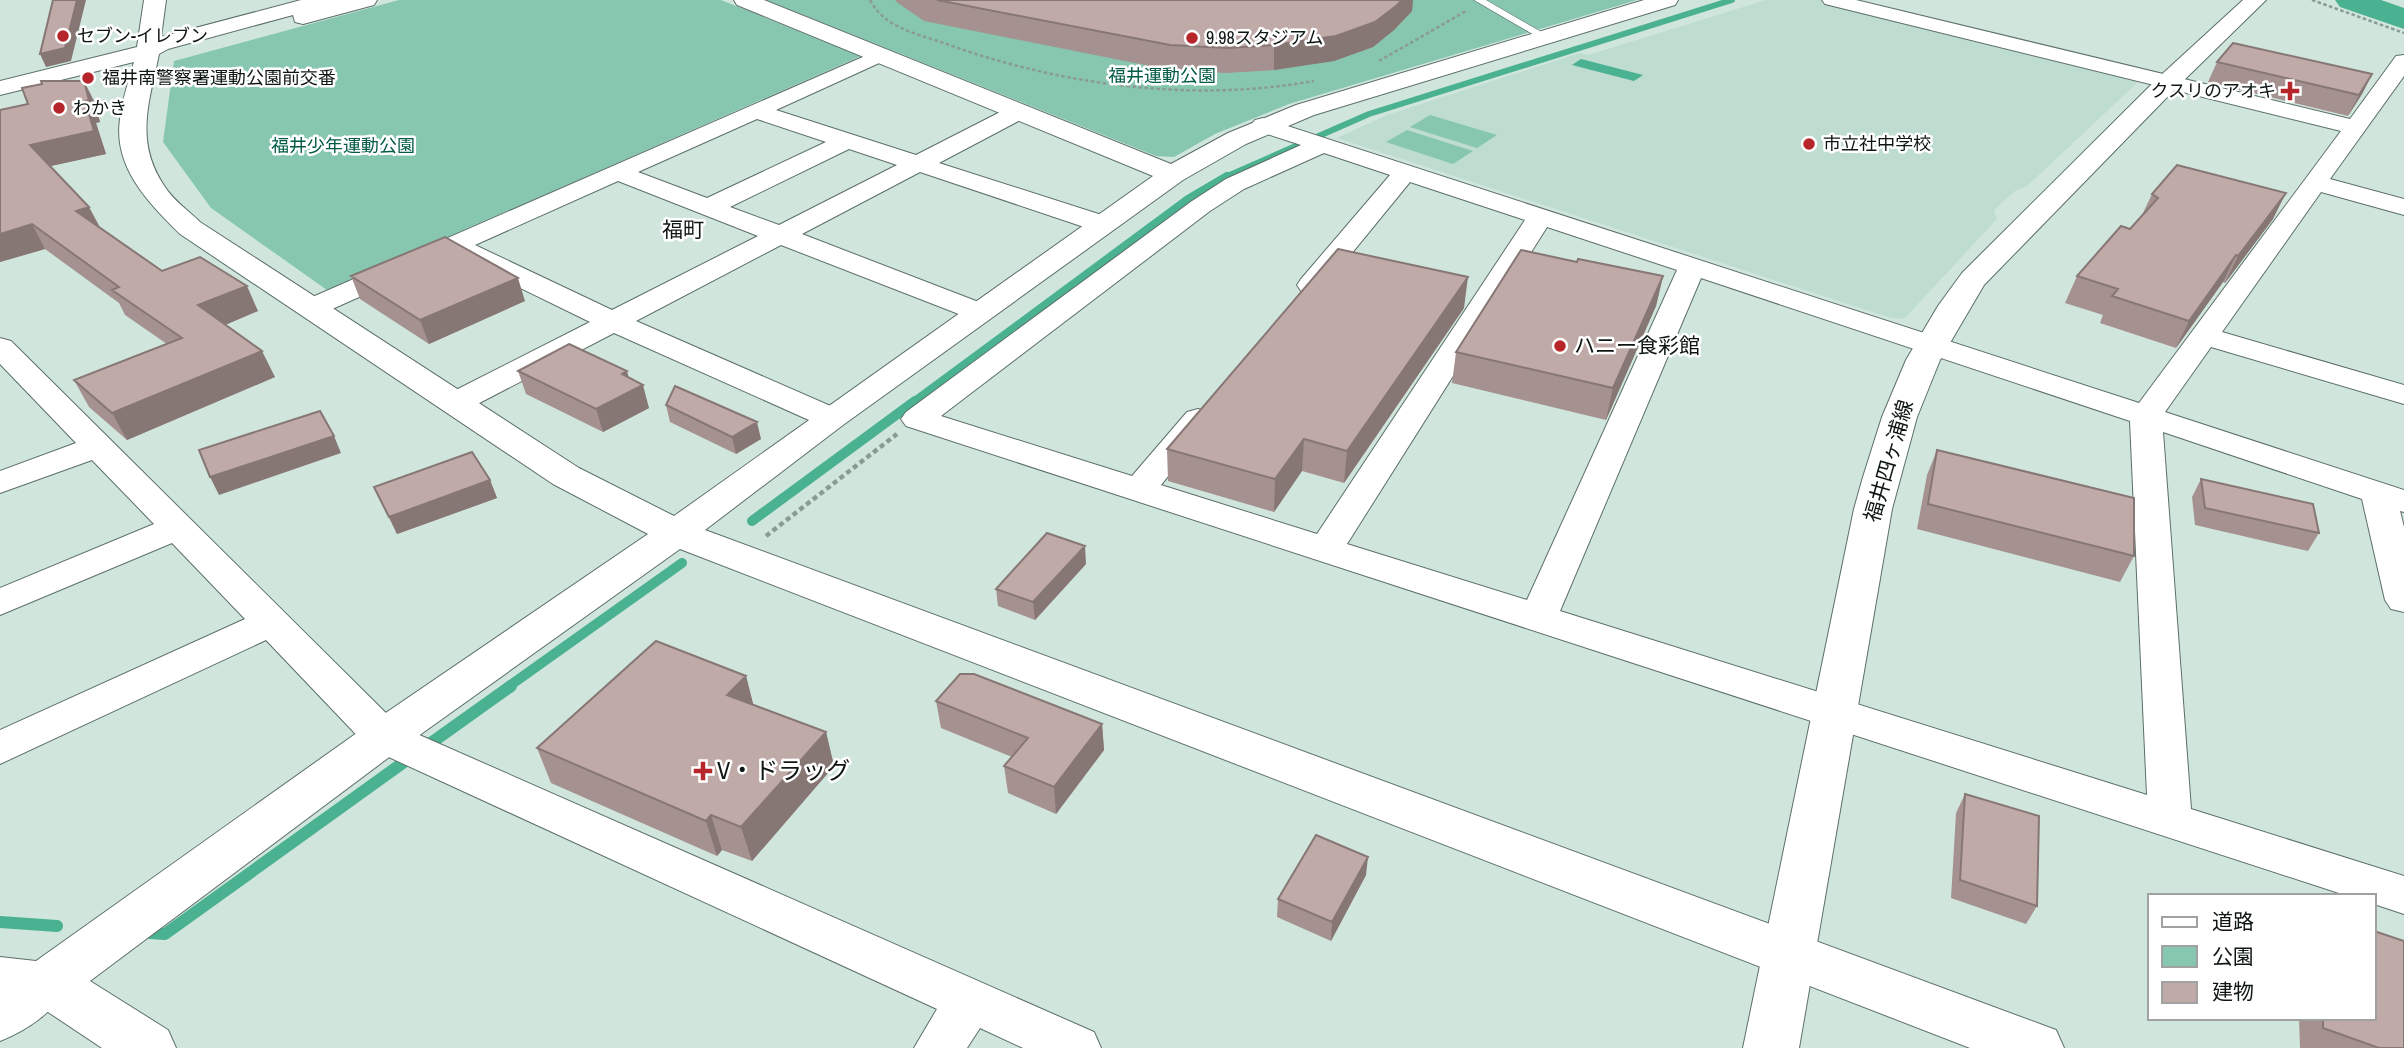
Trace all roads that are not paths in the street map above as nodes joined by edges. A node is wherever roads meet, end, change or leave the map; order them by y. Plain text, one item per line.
1 (155, 0) edge
2 (326, 0) edge
3 (366, 0) edge
4 (745, 0) edge
5 (1667, 0) edge
6 (1832, 0) edge
7 (2255, 0) edge
8 (1481, 1) edge
9 (1545, 37) junction
10 (148, 51) junction
11 (881, 55) junction
12 (2404, 61) edge
13 (2168, 82) junction
14 (0, 88) edge
15 (756, 111) junction
16 (1020, 111) junction
17 (1262, 125) junction
18 (2354, 127) junction
19 (848, 141) junction
20 (1313, 142) junction
21 (918, 164) junction
22 (617, 172) junction
23 (1405, 172) junction
24 (1173, 174) junction
25 (2315, 183) junction
26 (2404, 207) edge
27 (707, 208) junction
28 (1540, 217) junction
29 (1102, 224) junction
30 (780, 236) junction
31 (453, 245) junction
32 (1692, 267) junction
33 (311, 308) junction
34 (1290, 310) edge
35 (979, 312) junction
36 (614, 322) junction
37 (2205, 335) junction
38 (1929, 345) junction
39 (0, 347) edge
40 (14, 378) edge
41 (1219, 394) edge
42 (2404, 394) edge
43 (455, 403) junction
44 (2146, 416) junction
45 (831, 418) junction
46 (99, 446) junction
47 (0, 483) edge
48 (1140, 489) junction
49 (2391, 497) edge
50 (179, 527) junction
51 (676, 533) junction
52 (1326, 548) junction
53 (2404, 600) edge
54 (0, 603) edge
55 (1539, 616) junction
56 (272, 622) junction
57 (1834, 710) junction
58 (407, 747) junction
59 (0, 748) edge
60 (2170, 819) junction
61 (2404, 895) edge
62 (1790, 955) junction
63 (22, 982) edge
64 (970, 1001) junction
65 (0, 1019) edge
66 (148, 1048) edge
67 (939, 1048) edge
68 (1076, 1048) edge
69 (1772, 1048) edge
70 (2036, 1048) edge

1 - 10 street
2 - 10 street
3 - 10 street
4 - 11 street
5 - 9 street
6 - 13 street
7 - 13 street, 福井四ヶ浦線
8 - 9 lane
9 - 17 street
10 - 14 street
10 - 33 street
11 - 15 street
11 - 16 street
12 - 18 street
13 - 18 street
13 - 38 street, 福井四ヶ浦線
15 - 19 street
15 - 22 street
16 - 21 street
16 - 24 street
17 - 20 street
17 - 24 street
18 - 25 street
19 - 21 street
19 - 27 street
20 - 23 street
20 - 48 street
21 - 29 street
21 - 30 street
22 - 27 street
22 - 31 street
23 - 28 street
23 - 34 street
24 - 29 street
25 - 26 street
25 - 37 street
27 - 30 street
28 - 32 street
28 - 52 street
29 - 35 street
30 - 35 street
30 - 36 street
31 - 33 street
31 - 36 street
32 - 38 street
32 - 55 street
33 - 43 street
35 - 45 street
36 - 43 street
36 - 45 street
37 - 42 street
37 - 44 street
38 - 44 street
38 - 57 street, 福井四ヶ浦線
39 - 40 street
40 - 46 street
41 - 48 street
43 - 51 street
44 - 49 street
44 - 60 street
45 - 51 street
46 - 47 street
46 - 50 street
48 - 52 street
49 - 53 street
50 - 54 street
50 - 56 street
51 - 58 street
51 - 62 street
52 - 55 street
55 - 57 street
56 - 58 street
56 - 59 street
57 - 60 street
57 - 62 street, 福井四ヶ浦線
58 - 63 street
58 - 64 street
60 - 61 street
62 - 69 street, 福井四ヶ浦線
62 - 70 street
63 - 65 street
63 - 66 street
64 - 67 street
64 - 68 street

